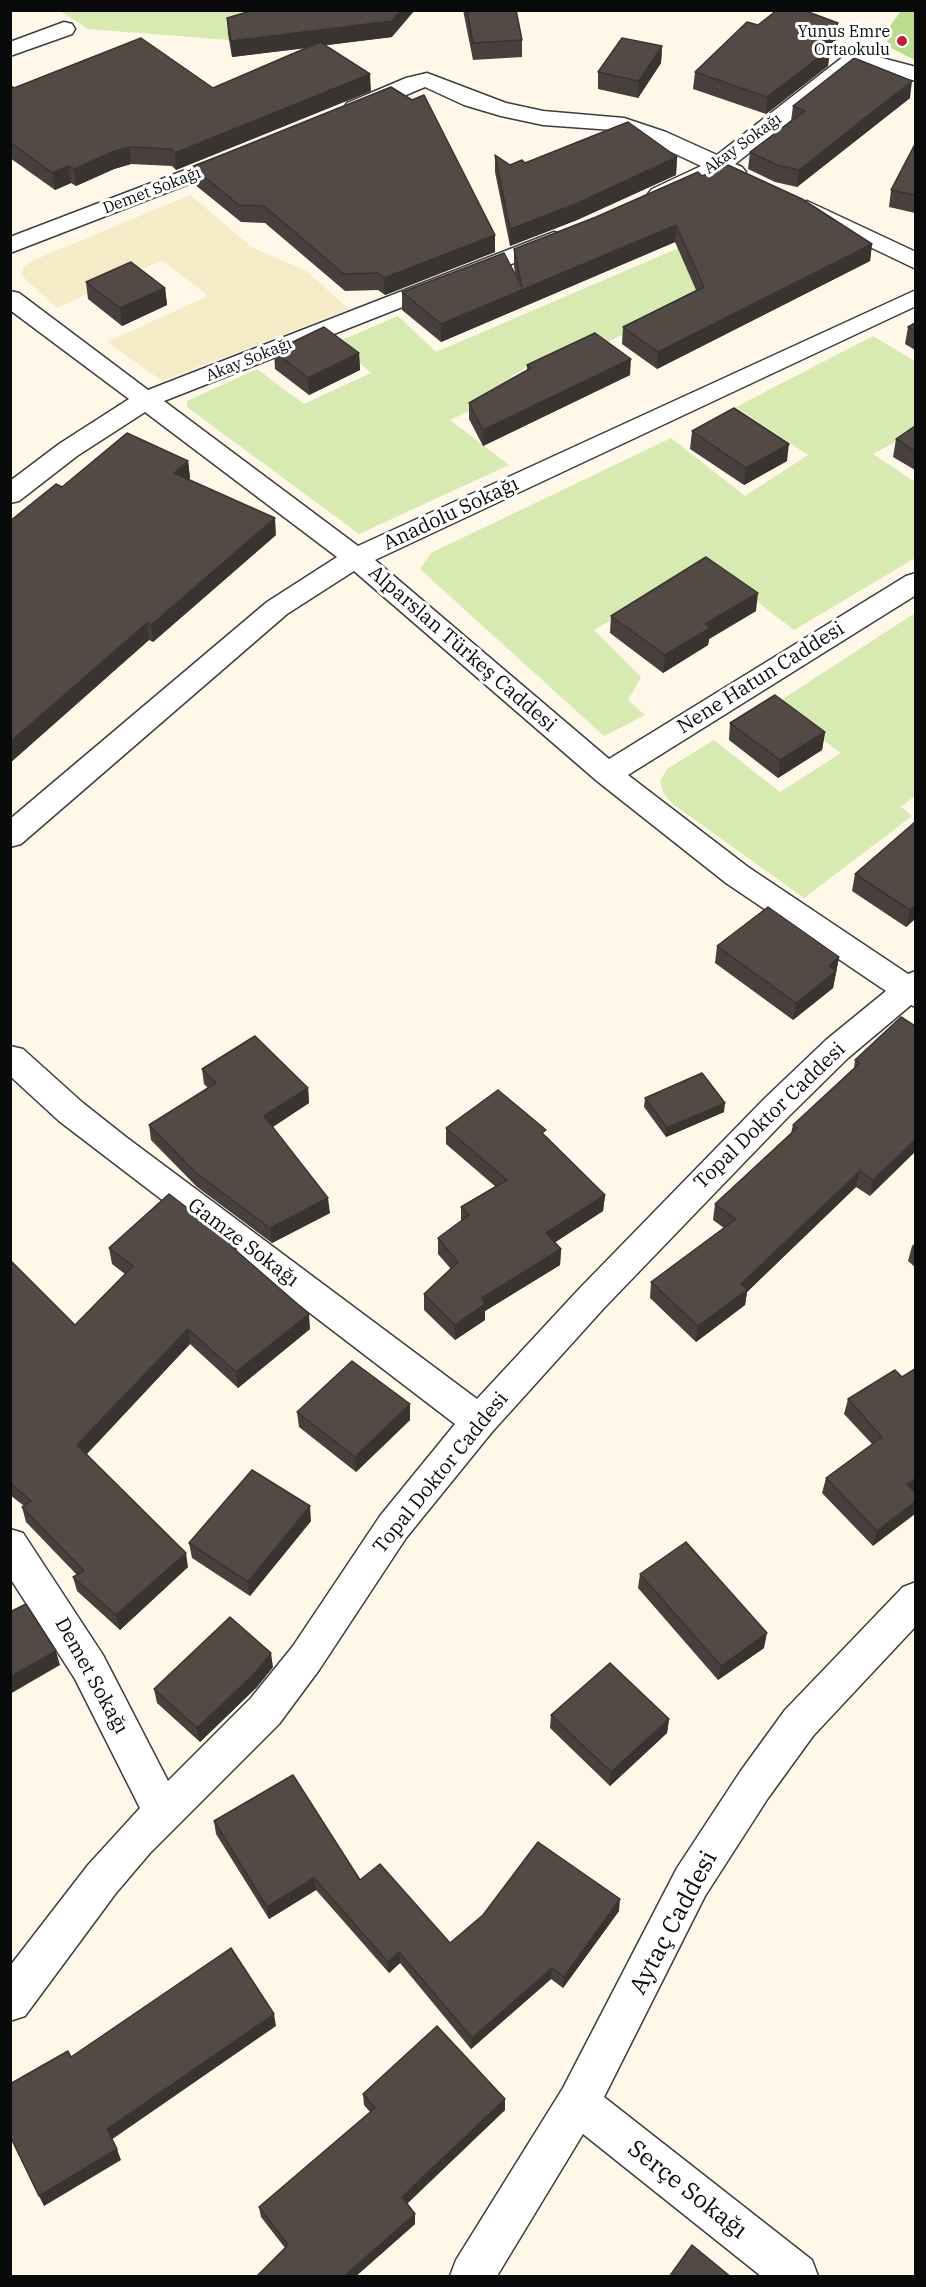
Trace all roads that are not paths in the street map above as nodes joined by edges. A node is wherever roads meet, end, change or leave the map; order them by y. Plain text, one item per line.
1 (64, 29) dead end
2 (10, 50) edge
3 (915, 74) edge
4 (331, 119) edge
5 (255, 150) edge
6 (719, 165) junction
7 (750, 180) edge
8 (791, 201) edge
9 (639, 204) edge
10 (576, 231) edge
11 (10, 246) edge
12 (915, 262) edge
13 (915, 297) edge
14 (10, 298) edge
15 (147, 399) junction
16 (10, 495) edge
17 (356, 558) junction
18 (915, 582) edge
19 (607, 774) junction
20 (10, 836) edge
21 (913, 989) edge
22 (12, 1058) edge
23 (479, 1421) junction
24 (10, 1545) edge
25 (915, 1599) edge
26 (163, 1812) junction
27 (10, 2001) edge
28 (578, 2103) junction
29 (472, 2277) edge
30 (796, 2277) edge

1 - 2 street
3 - 6 street, Akay Sokağı
4 - 6 street
5 - 11 street, Demet Sokağı
6 - 7 street
6 - 9 street, Akay Sokağı
8 - 12 street
10 - 15 street, Akay Sokağı
13 - 17 street, Anadolu Sokağı
14 - 15 street, Alparslan Türkeş Caddesi
15 - 16 street, Akay Sokağı
15 - 17 street, Alparslan Türkeş Caddesi
17 - 19 street, Alparslan Türkeş Caddesi
17 - 20 street, Anadolu Sokağı
18 - 19 street, Nene Hatun Caddesi
19 - 21 street, Alparslan Türkeş Caddesi
21 - 23 street, Topal Doktor Caddesi
22 - 23 street, Gamze Sokağı
23 - 26 street, Topal Doktor Caddesi
24 - 26 street, Demet Sokağı
25 - 28 street, Aytaç Caddesi
26 - 27 street, Topal Doktor Caddesi
28 - 29 street, Aytaç Caddesi
28 - 30 street, Serçe Sokağı

